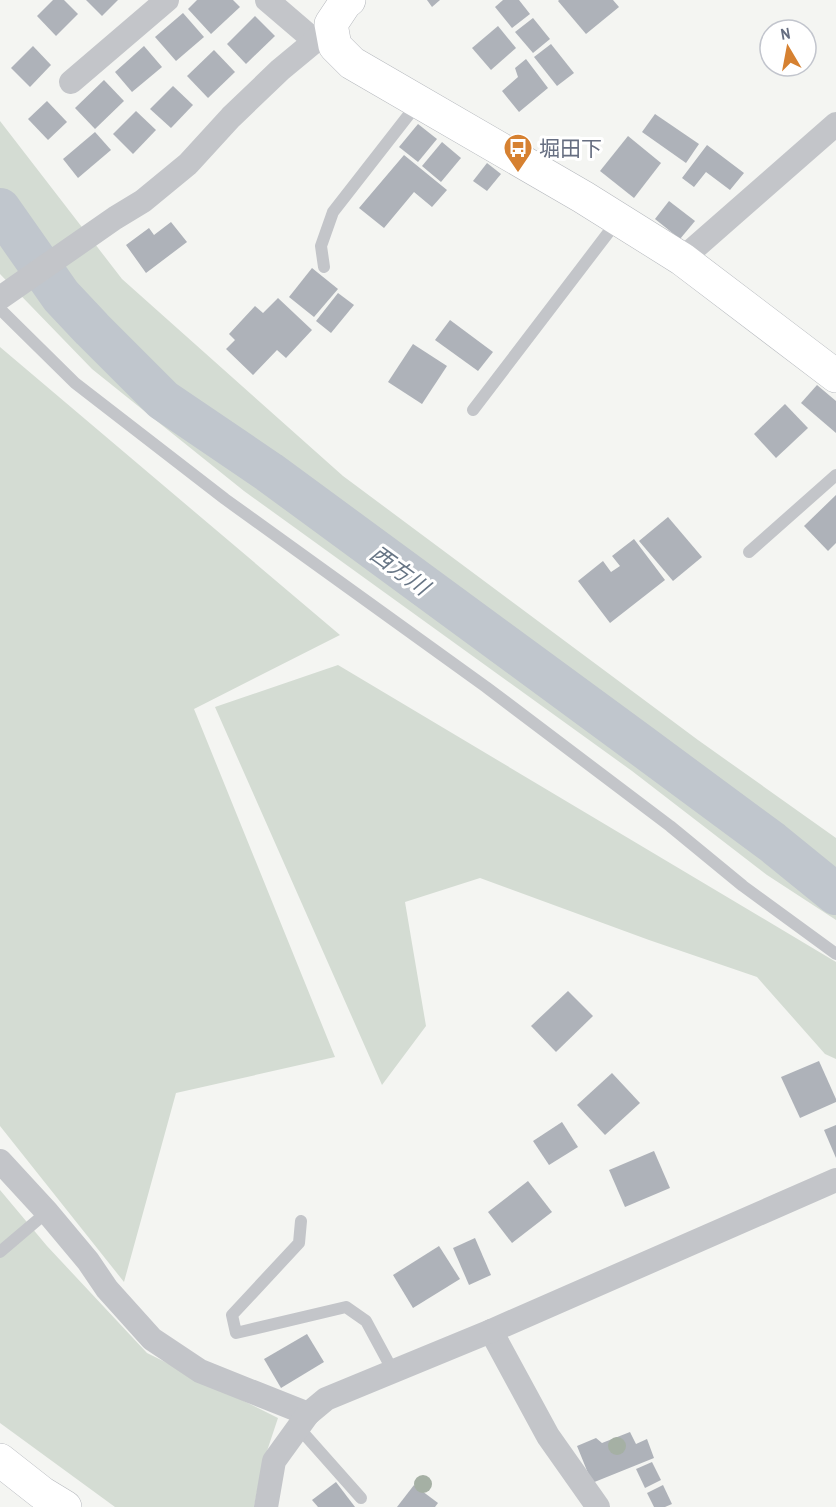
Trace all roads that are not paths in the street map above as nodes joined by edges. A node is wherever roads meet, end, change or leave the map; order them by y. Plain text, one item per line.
1 (167, 0) edge
2 (267, 0) edge
3 (332, 22) edge
4 (71, 82) dead end
5 (419, 102) junction
6 (836, 124) edge
7 (619, 219) junction
8 (682, 259) junction
9 (324, 267) dead end
10 (0, 298) edge
11 (0, 309) edge
12 (836, 376) edge
13 (473, 410) dead end
14 (836, 475) edge
15 (749, 552) dead end
16 (836, 954) edge
17 (0, 1161) edge
18 (836, 1180) edge
19 (47, 1212) junction
20 (301, 1221) dead end
21 (0, 1252) edge
22 (491, 1330) junction
23 (393, 1371) junction
24 (303, 1420) junction
25 (0, 1460) edge
26 (361, 1498) dead end
27 (64, 1507) edge
28 (266, 1507) edge
29 (598, 1507) edge

1 - 4 street
2 - 3 street
3 - 5 street
3 - 10 street
5 - 7 street
5 - 9 lane
6 - 8 street
7 - 8 street
7 - 13 lane
8 - 12 street
11 - 16 lane
14 - 15 lane
17 - 19 street
18 - 22 street
19 - 21 lane
19 - 24 street
20 - 23 lane
22 - 23 street
22 - 29 street
23 - 24 street
24 - 26 lane
24 - 28 street
25 - 27 street

